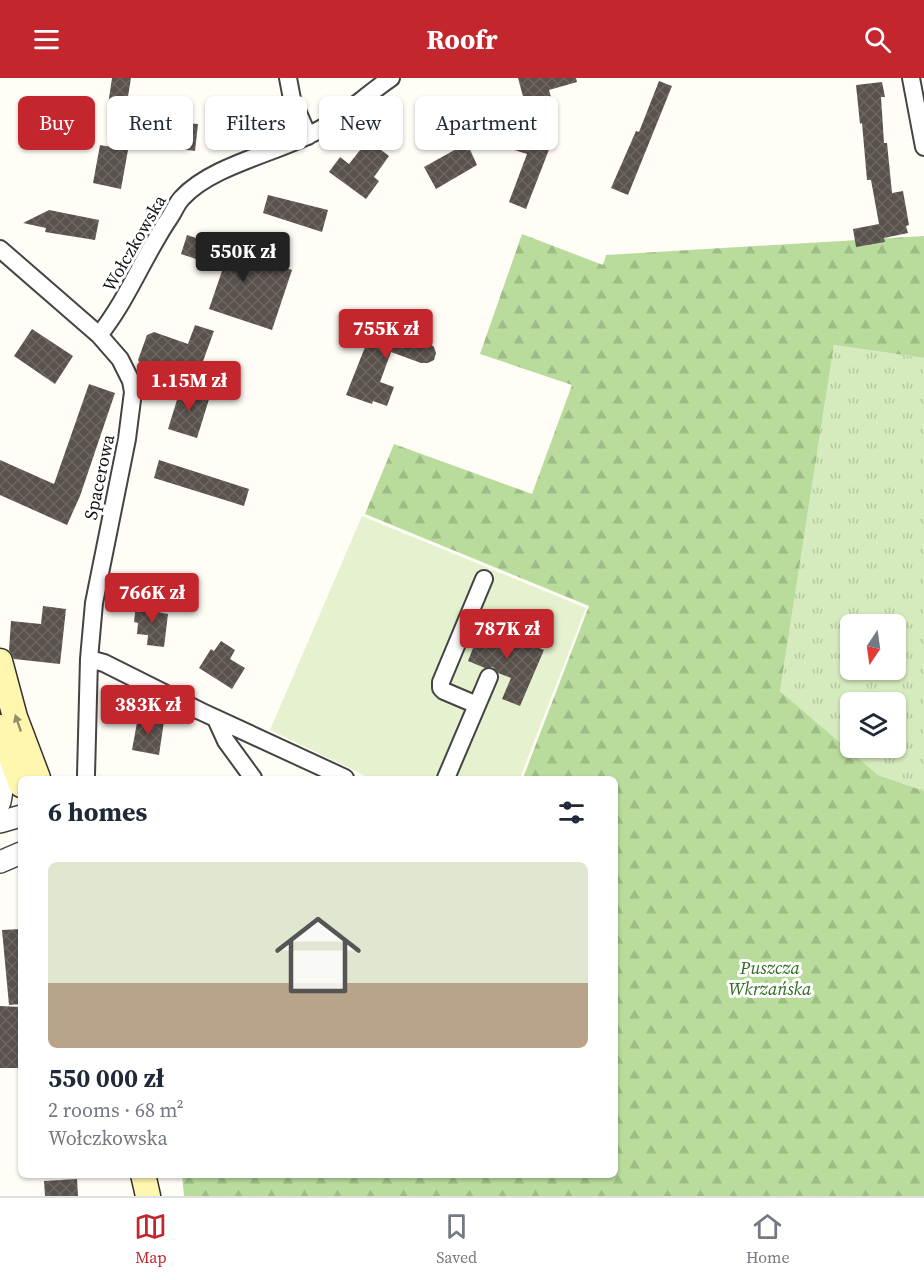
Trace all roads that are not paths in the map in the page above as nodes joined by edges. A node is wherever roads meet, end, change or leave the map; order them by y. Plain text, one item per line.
1 (288, 78) edge
2 (391, 78) edge
3 (911, 78) edge
4 (308, 136) junction
5 (924, 147) edge
6 (0, 249) edge
7 (99, 334) junction
8 (484, 579) dead end
9 (90, 659) junction
10 (0, 662) edge
11 (489, 677) dead end
12 (477, 705) junction
13 (216, 719) junction
14 (0, 728) edge
15 (86, 775) dead end
16 (37, 776) edge
17 (252, 776) edge
18 (341, 776) edge
19 (447, 776) edge
20 (18, 777) edge
21 (0, 802) edge
22 (18, 817) edge
23 (0, 822) edge
24 (18, 854) edge
25 (0, 862) edge
26 (144, 1178) edge
27 (156, 1178) edge
28 (148, 1196) edge
29 (157, 1196) edge

1 - 4 street
2 - 4 street, Wołczkowska
3 - 5 street
4 - 7 street, Wołczkowska
6 - 7 street, Spacerowa
7 - 9 street, Spacerowa
8 - 12 street
9 - 13 street
9 - 15 street, Spacerowa
16 -> 10 main road
11 - 12 street
12 - 19 street
13 - 17 street
13 - 18 street
14 - 20 main road
14 - 21 street
22 - 23 street
24 - 25 street
26 - 28 main road
27 - 29 main road

